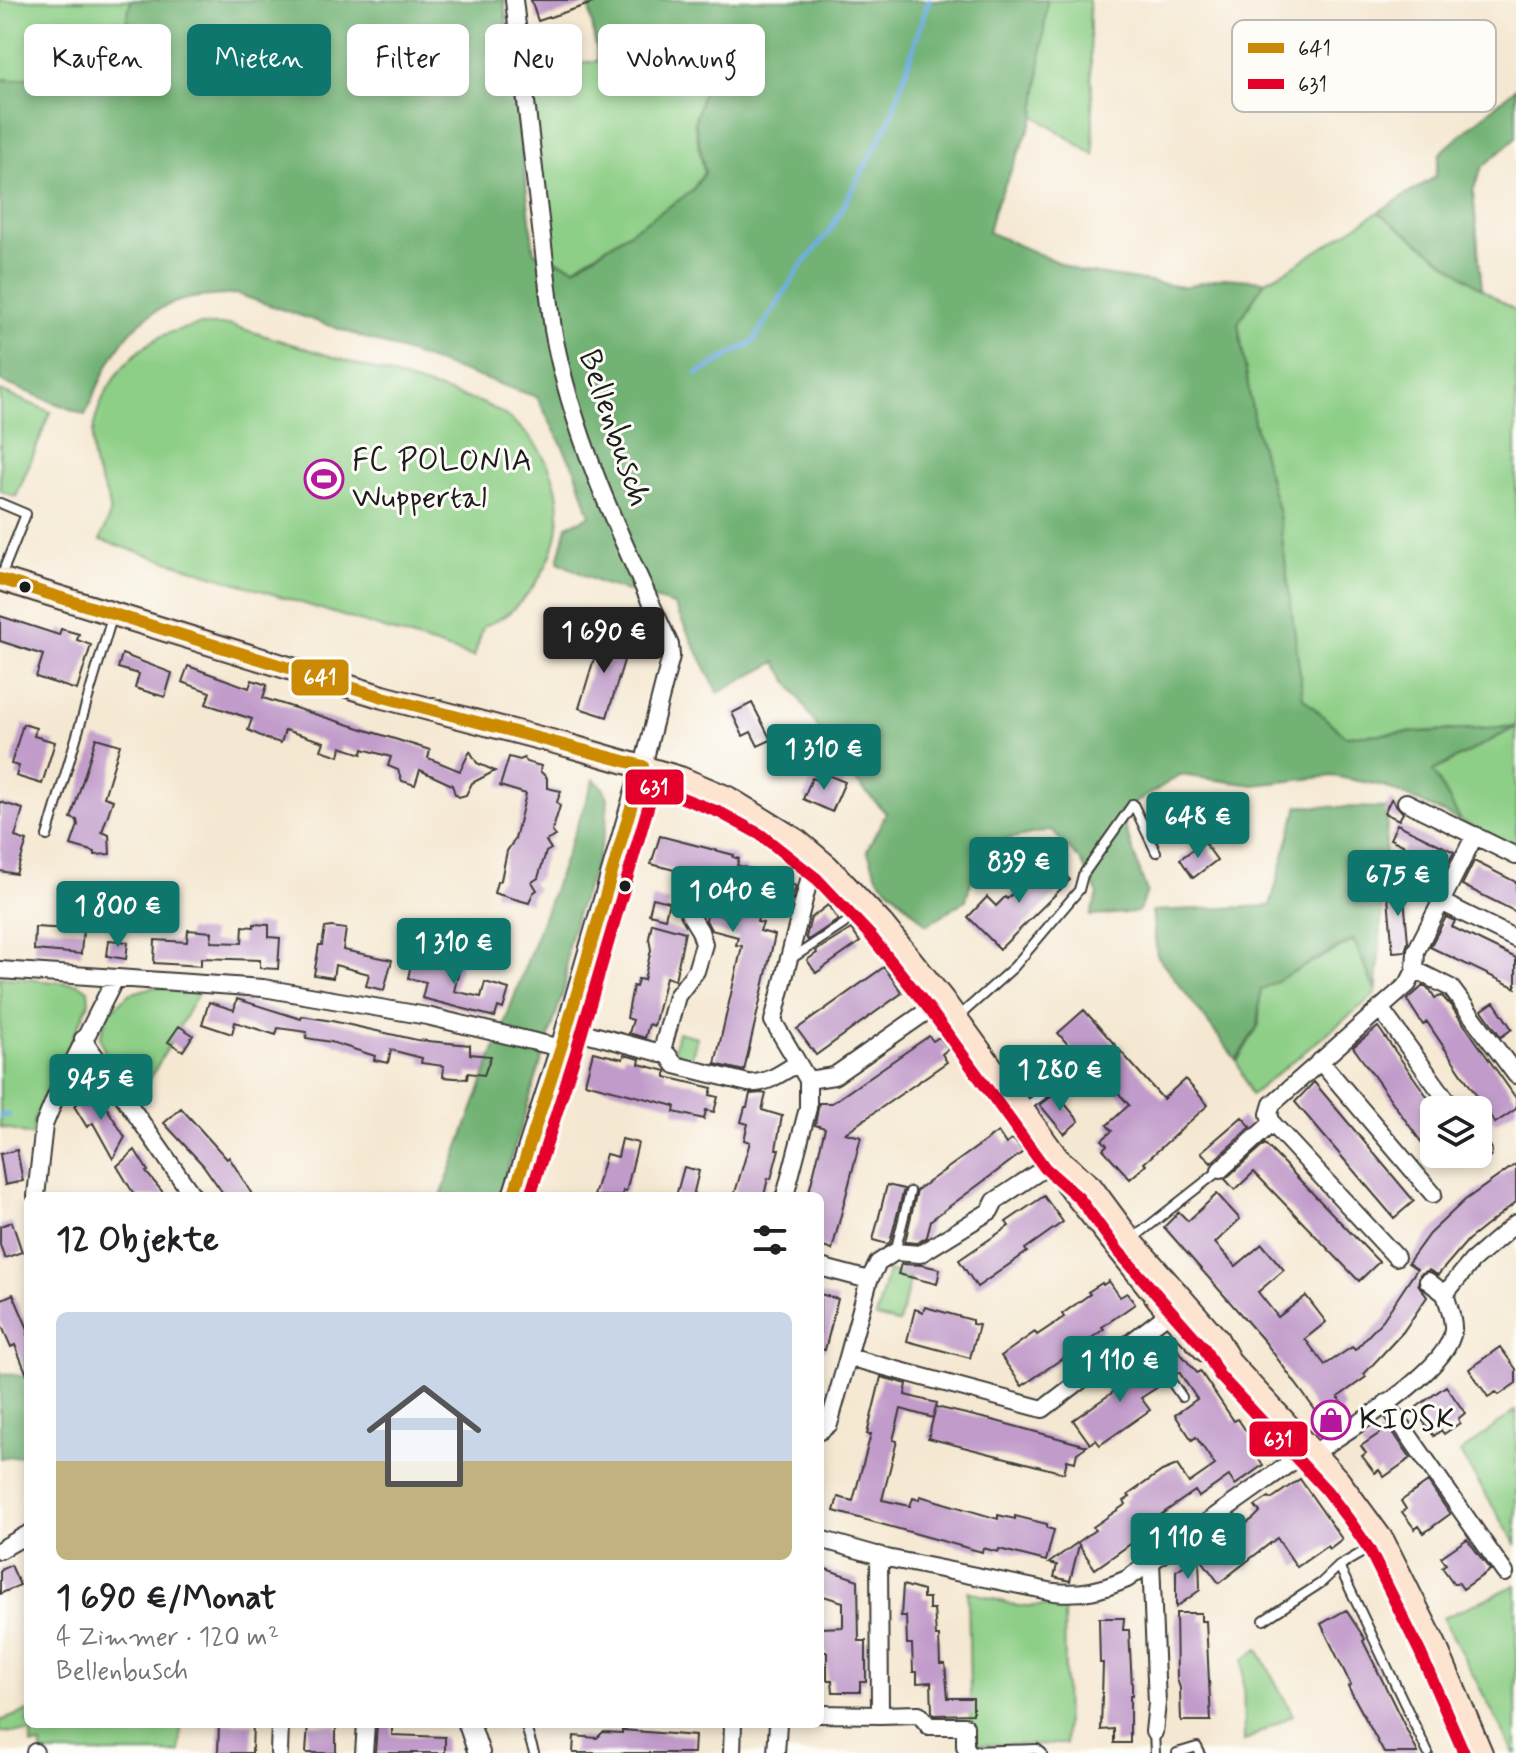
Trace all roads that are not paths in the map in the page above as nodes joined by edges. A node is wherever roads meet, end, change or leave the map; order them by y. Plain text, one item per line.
1 (514, 0) edge
2 (0, 503) edge
3 (0, 579) edge
4 (113, 613) junction
5 (643, 766) junction
6 (1406, 802) dead end
7 (1475, 835) junction
8 (47, 836) dead end
9 (1156, 852) dead end
10 (1516, 856) edge
11 (820, 860) junction
12 (1441, 902) junction
13 (689, 913) dead end
14 (844, 924) dead end
15 (1516, 939) edge
16 (788, 961) junction
17 (0, 970) edge
18 (1415, 970) junction
19 (115, 979) junction
20 (943, 1000) junction
21 (1380, 1008) junction
22 (957, 1019) junction
23 (564, 1038) junction
24 (83, 1039) junction
25 (661, 1054) junction
26 (1320, 1061) junction
27 (798, 1063) junction
28 (1516, 1075) edge
29 (1065, 1078) dead end
30 (808, 1080) junction
31 (1444, 1096) edge
32 (1023, 1109) junction
33 (1272, 1123) junction
34 (1058, 1159) junction
35 (1220, 1170) joint
36 (36, 1192) edge
37 (190, 1192) edge
38 (514, 1192) edge
39 (786, 1192) edge
40 (910, 1192) dead end
41 (1433, 1194) dead end
42 (1516, 1223) edge
43 (1131, 1241) junction
44 (895, 1252) junction
45 (1396, 1257) dead end
46 (824, 1268) edge
47 (869, 1280) junction
48 (1428, 1281) dead end
49 (1445, 1294) junction
50 (1167, 1310) junction
51 (1138, 1334) junction
52 (848, 1357) junction
53 (1231, 1364) junction
54 (1182, 1397) dead end
55 (1386, 1403) junction
56 (824, 1428) edge
57 (1312, 1451) junction
58 (24, 1536) edge
59 (824, 1540) edge
60 (1383, 1541) junction
61 (0, 1550) edge
62 (879, 1555) junction
63 (1151, 1561) junction
64 (1339, 1566) junction
65 (1505, 1573) dead end
66 (1264, 1620) dead end
67 (824, 1714) edge
68 (880, 1715) junction
69 (280, 1728) edge
70 (366, 1728) edge
71 (470, 1728) edge
72 (526, 1728) edge
73 (733, 1728) edge
74 (778, 1728) edge
75 (1154, 1732) joint
76 (969, 1752) edge
77 (279, 1753) edge
78 (364, 1753) edge
79 (479, 1753) edge
80 (534, 1753) edge
81 (732, 1753) edge
82 (776, 1753) edge
83 (1042, 1753) edge
84 (1155, 1753) edge
85 (1177, 1753) edge
86 (1200, 1753) edge
87 (1428, 1753) edge
88 (1481, 1753) edge

1 - 5 street, Bellenbusch
2 - 3 lane
3 - 4 main road
4 - 5 main road
4 - 8 lane
5 - 11 main road
5 - 23 street
6 - 7 street
7 - 10 street
7 - 12 street
9 - 22 lane
11 - 16 street
11 - 20 main road
12 - 15 street
12 - 18 street
13 - 25 street
14 - 16 lane
16 - 27 street
17 - 19 street
18 - 21 street
18 - 28 street
19 - 23 street
19 - 24 street
20 - 22 main road
20 - 30 street
21 - 26 street
21 - 31 street
22 - 32 main road
23 - 25 street
23 - 38 street
24 - 36 street
24 - 37 street
25 - 27 street
26 - 33 street
26 - 41 street
27 - 30 street
29 - 32 lane
30 - 39 street
32 - 34 main road
33 - 35 street
33 - 45 street
34 - 43 main road
34 - 44 street
34 - 50 main road
35 - 43 lane
40 - 44 lane
42 - 49 street
43 - 53 main road
44 - 47 street
46 - 47 street
47 - 52 street
48 - 49 street
49 - 55 street
50 - 51 street
50 - 53 main road
51 - 52 street
51 - 54 lane
52 - 56 street
53 - 57 main road
55 - 57 street
55 - 65 street
57 - 60 main road
57 - 63 street
58 - 61 street
59 - 62 street
60 - 64 lane
60 - 88 main road
62 - 63 street
62 - 68 street
63 - 75 street
64 - 66 lane
64 - 87 lane
67 - 68 street
68 - 76 street
69 - 77 street
70 - 78 street
71 - 79 street
72 - 80 lane
73 - 81 street
74 - 82 street
75 - 84 lane
76 - 83 lane
85 - 86 lane

